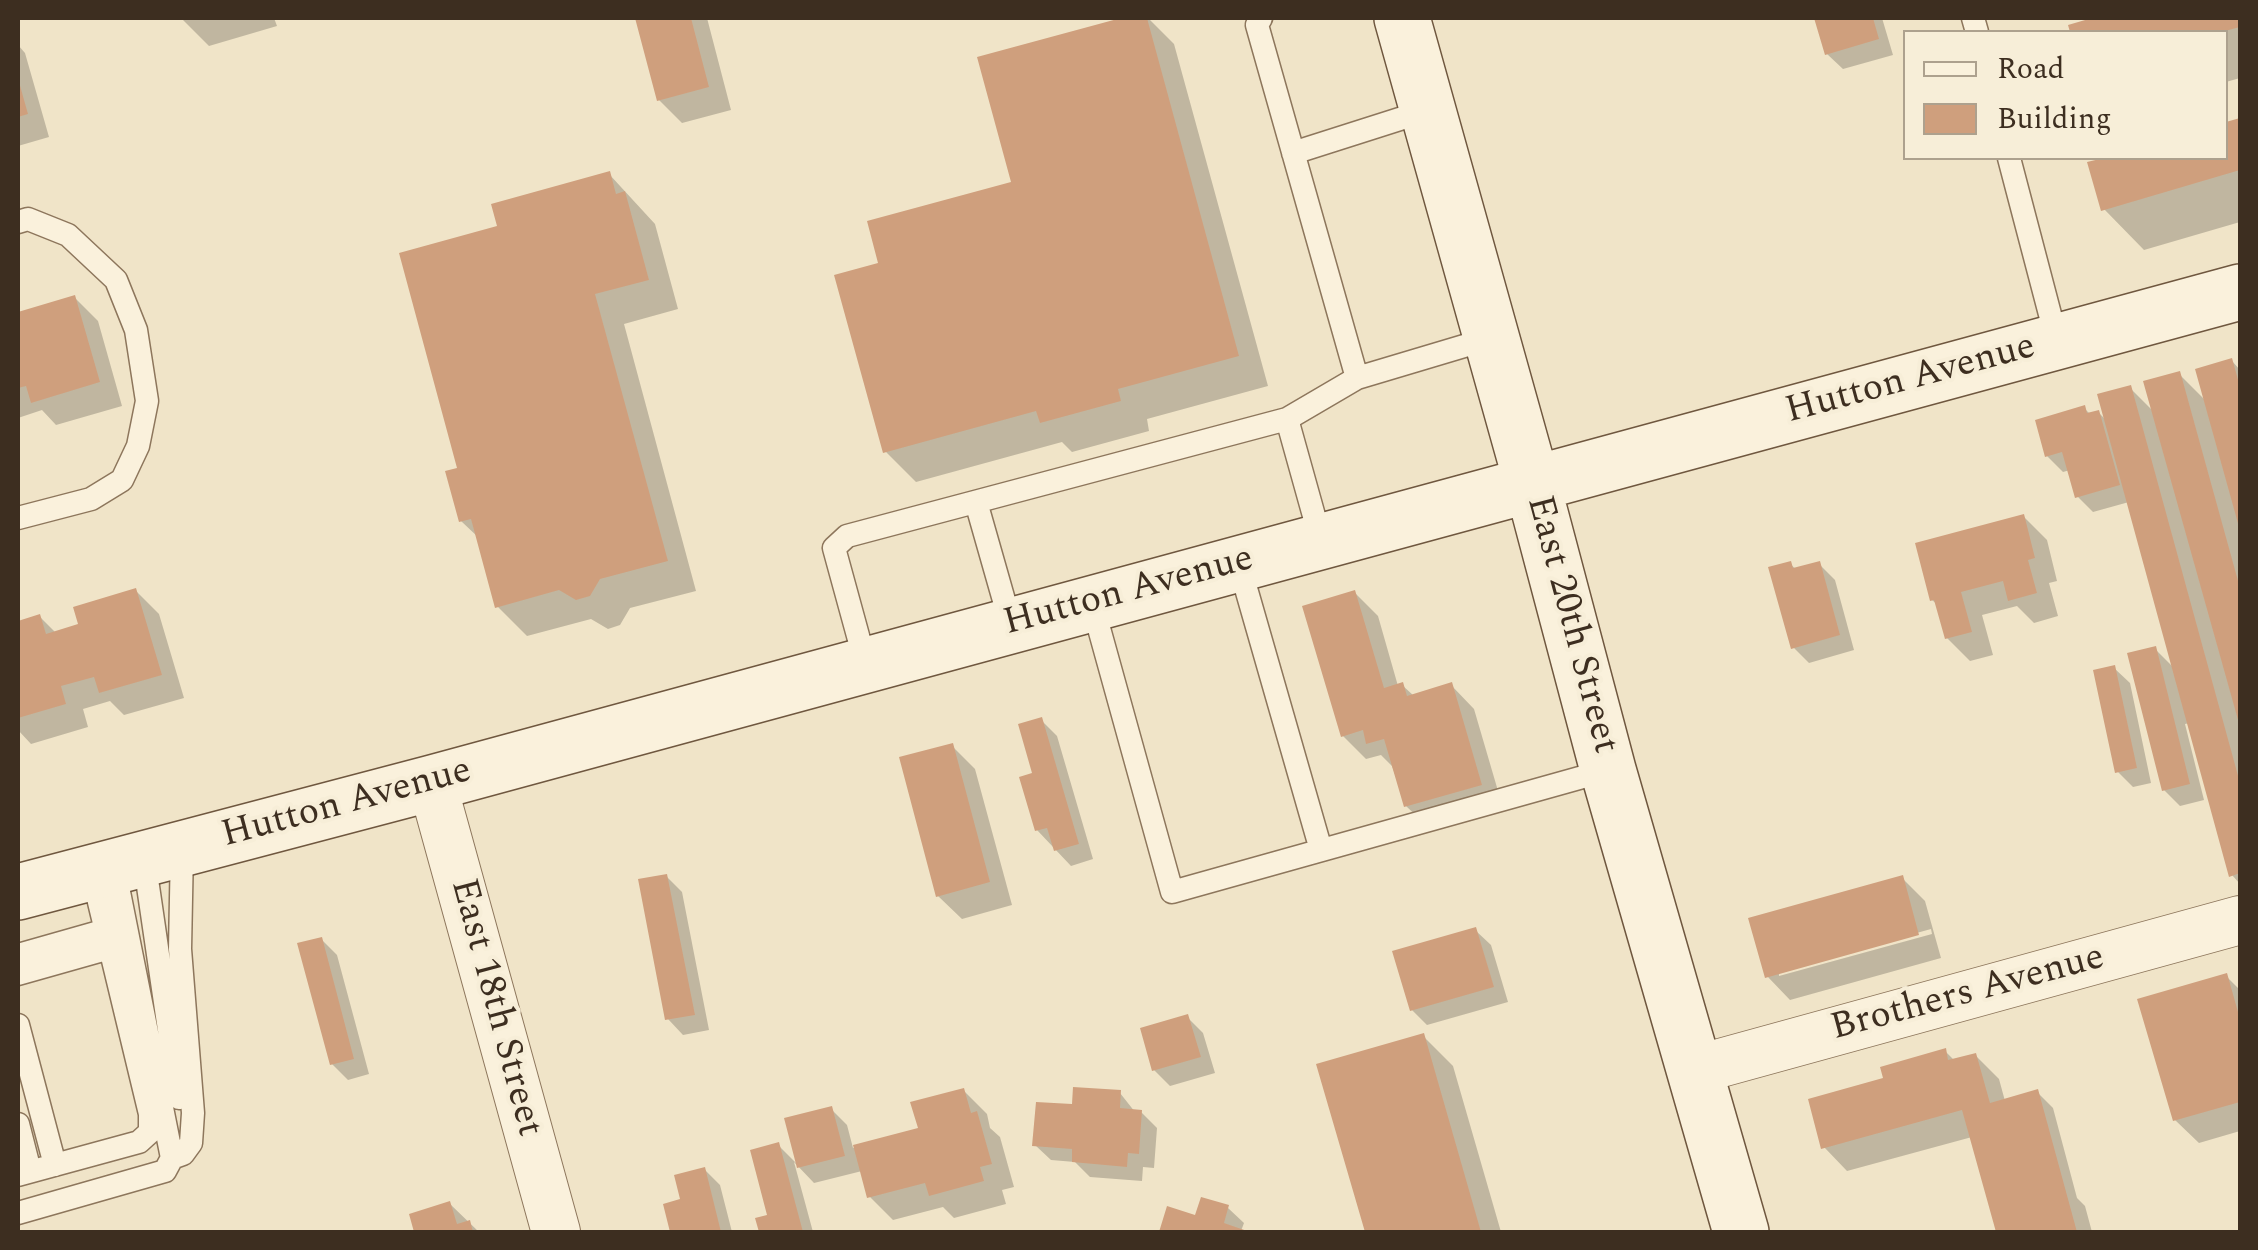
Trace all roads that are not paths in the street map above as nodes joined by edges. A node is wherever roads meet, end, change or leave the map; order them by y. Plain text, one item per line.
1 (1260, 18) edge
2 (1402, 18) edge
3 (1428, 110) junction
4 (1293, 153) junction
5 (2011, 160) edge
6 (18, 222) edge
7 (2240, 292) edge
8 (1491, 338) junction
9 (2057, 341) junction
10 (1357, 378) junction
11 (1287, 420) junction
12 (1532, 484) junction
13 (976, 502) junction
14 (18, 518) edge
15 (1321, 541) junction
16 (1239, 564) junction
17 (1092, 603) junction
18 (1011, 626) junction
19 (866, 665) junction
20 (1608, 770) junction
21 (432, 783) junction
22 (1321, 850) junction
23 (133, 862) junction
24 (18, 892) edge
25 (2240, 920) edge
26 (108, 939) junction
27 (18, 955) edge
28 (18, 974) edge
29 (18, 1025) edge
30 (1694, 1070) junction
31 (18, 1124) edge
32 (170, 1148) junction
33 (54, 1165) junction
34 (24, 1173) edge
35 (18, 1214) edge
36 (556, 1232) edge
37 (1740, 1232) edge

1 - 4 lane
2 - 3 main road, East 20th Street
3 - 4 lane
3 - 8 main road, East 20th Street
4 - 10 lane
5 - 9 lane
6 - 14 lane
7 - 9 main road, Hutton Avenue
8 - 10 lane
8 - 12 main road, East 20th Street
9 - 12 main road, Hutton Avenue
10 - 11 lane
11 - 13 lane
11 - 15 lane
12 - 15 main road, Hutton Avenue
12 - 20 main road, East 20th Street
13 - 18 lane
13 - 19 lane
15 - 16 main road, Hutton Avenue
16 - 17 main road, Hutton Avenue
16 - 22 lane
17 - 18 main road, Hutton Avenue
17 - 22 lane
18 - 19 main road, Hutton Avenue
19 - 21 main road, Hutton Avenue
20 - 22 lane
20 - 30 main road, East 20th Street
21 - 23 main road, Hutton Avenue
21 - 36 street, East 18th Street
23 - 24 main road, Hutton Avenue
23 - 26 lane
23 - 32 lane
23 - 32 lane
25 - 30 street, Brothers Avenue
26 - 27 lane
26 - 28 lane
26 - 33 lane
29 - 33 lane
30 - 37 main road, East 20th Street
31 - 34 lane
32 - 35 lane
33 - 34 lane

